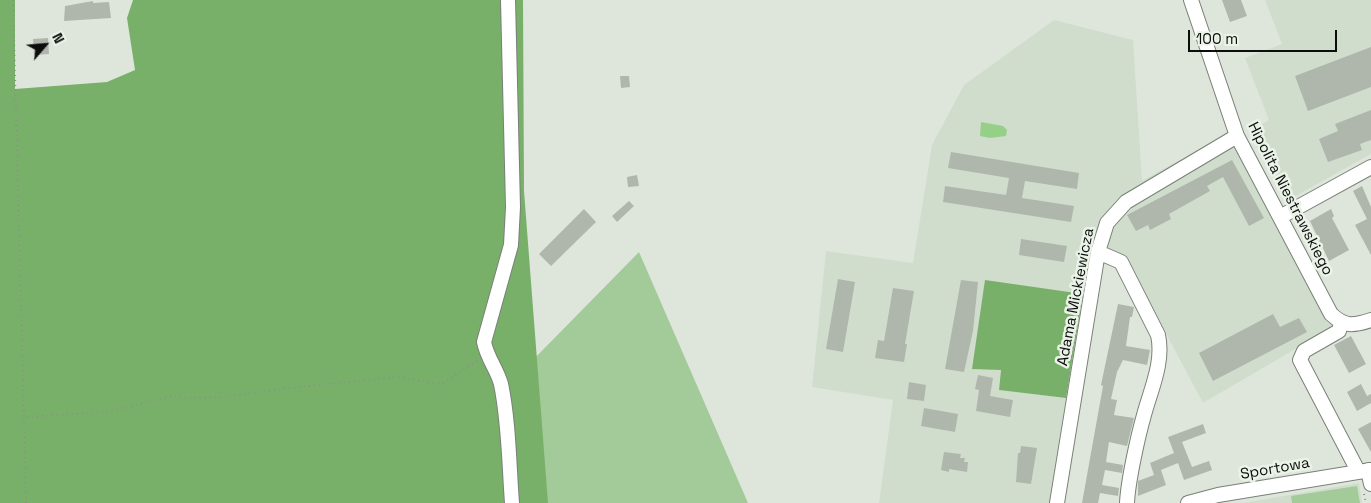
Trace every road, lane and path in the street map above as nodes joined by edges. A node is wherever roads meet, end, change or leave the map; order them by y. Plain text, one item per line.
1 (13, 0) edge
2 (508, 0) edge
3 (1191, 0) edge
4 (1238, 136) junction
5 (1371, 167) edge
6 (1280, 217) junction
7 (1098, 252) junction
8 (1371, 320) edge
9 (1341, 323) junction
10 (486, 354) junction
11 (24, 417) junction
12 (1366, 470) edge
13 (1371, 484) edge
14 (26, 503) edge
15 (512, 503) edge
16 (1057, 503) edge
17 (1127, 503) edge
18 (1188, 503) edge

1 - 11 path
2 - 10 street
3 - 4 street, Hipolita Niestrawskiego
4 - 6 street, Hipolita Niestrawskiego
4 - 7 street, Adama Mickiewicza
5 - 6 street
6 - 9 street, Hipolita Niestrawskiego
7 - 16 street, Adama Mickiewicza
7 - 17 street
8 - 9 street
9 - 12 street
10 - 11 path
10 - 15 street
11 - 14 path
12 - 13 street
12 - 18 street, Sportowa

